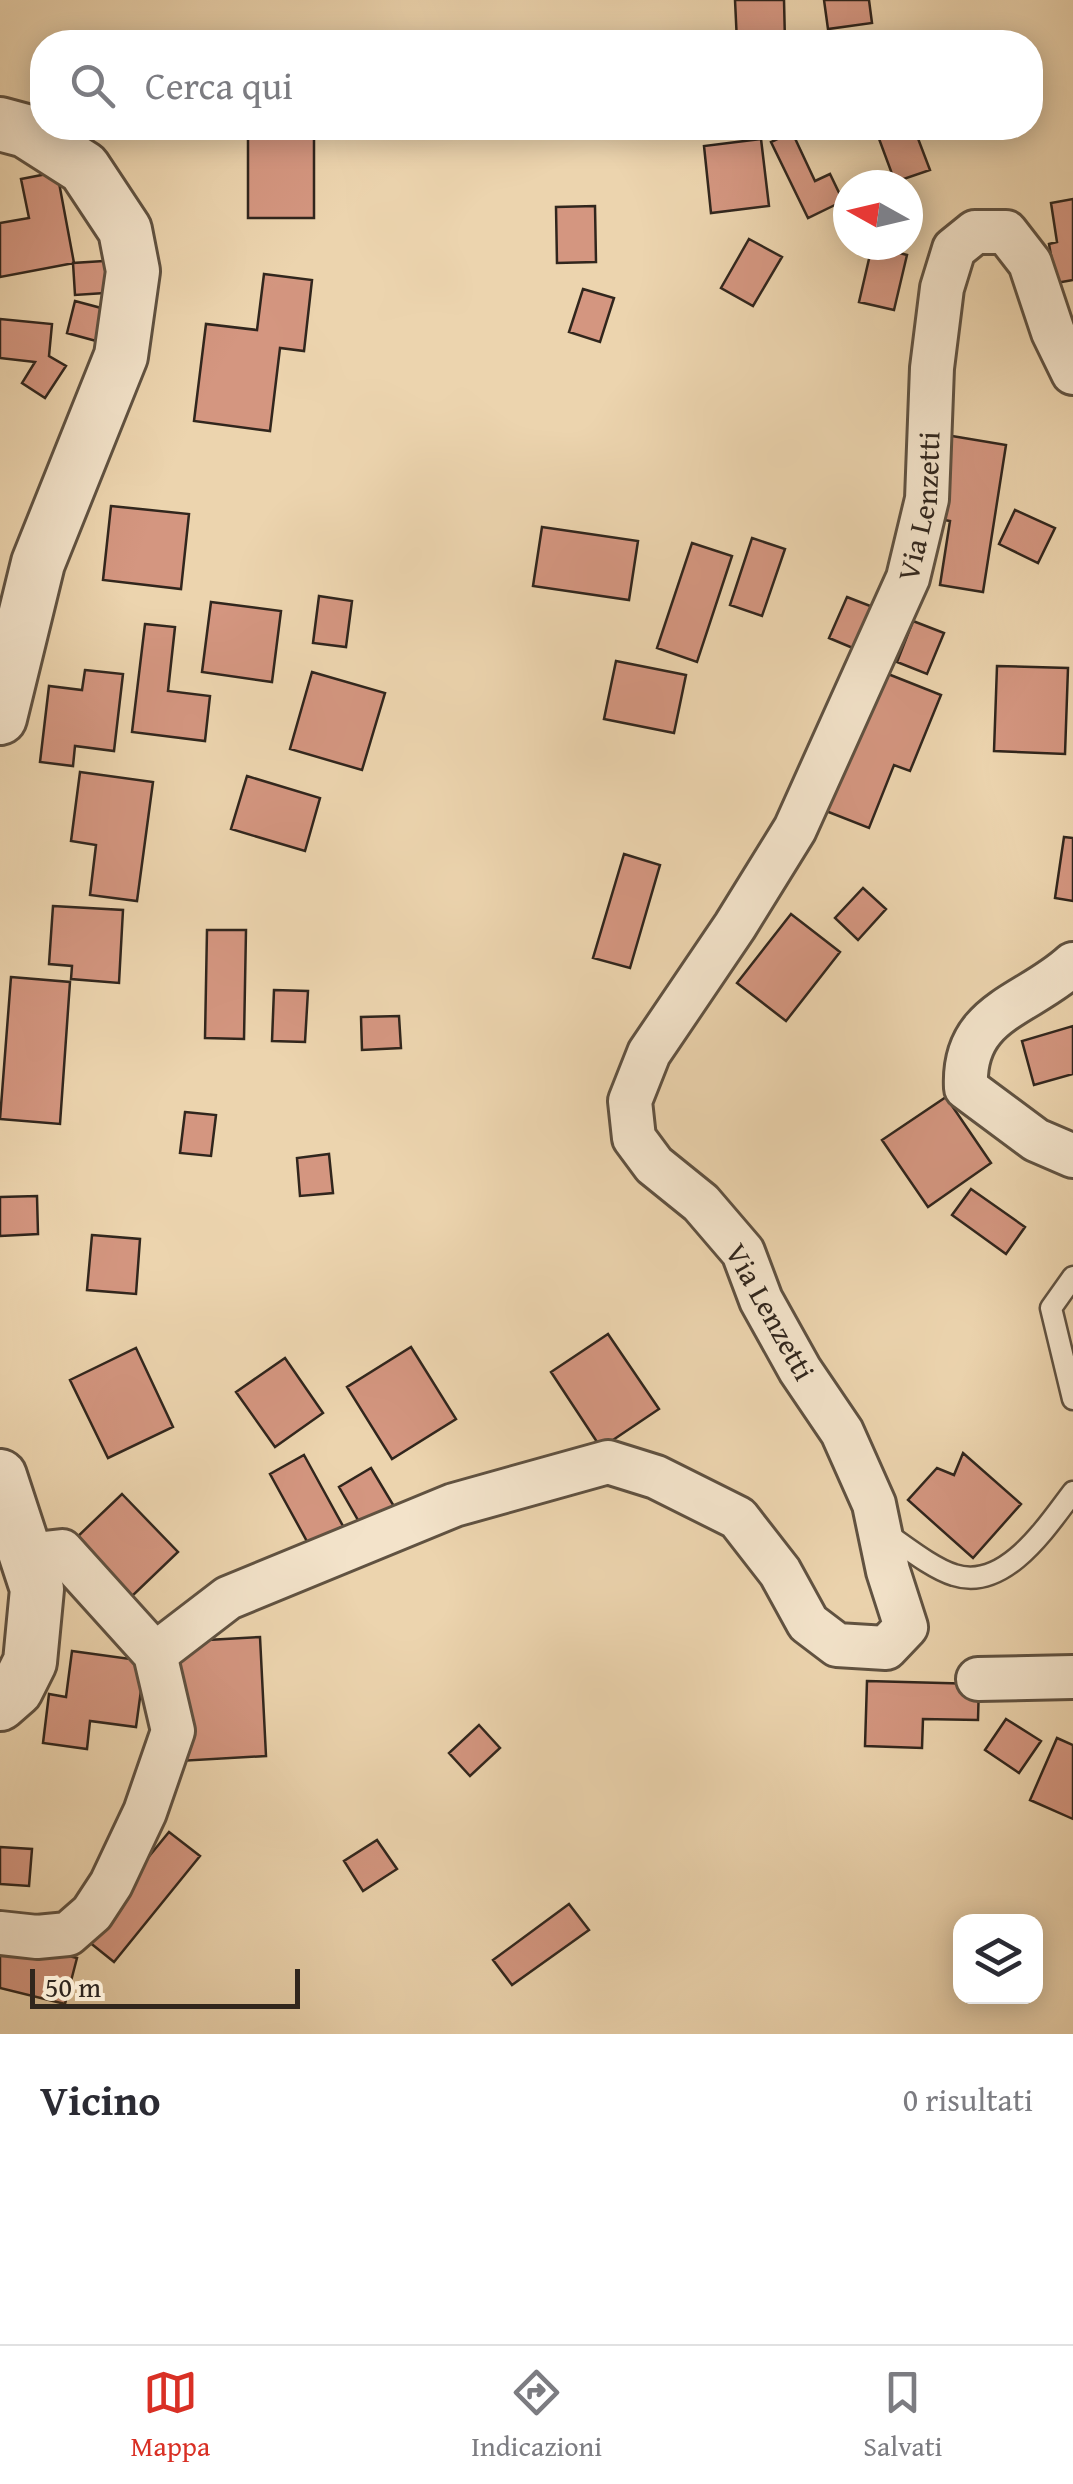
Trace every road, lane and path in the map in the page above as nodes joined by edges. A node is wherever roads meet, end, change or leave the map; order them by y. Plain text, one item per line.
1 (0, 124) edge
2 (30, 134) edge
3 (40, 140) edge
4 (1073, 373) edge
5 (0, 718) edge
6 (1073, 964) edge
7 (1073, 1156) edge
8 (1073, 1277) edge
9 (1073, 1399) edge
10 (0, 1476) edge
11 (1073, 1492) edge
12 (879, 1529) junction
13 (26, 1555) junction
14 (155, 1654) junction
15 (1073, 1676) edge
16 (978, 1679) dead end
17 (0, 1704) edge
18 (0, 1934) edge

1 - 2 street
3 - 5 street
4 - 12 street, Via Lenzetti
6 - 7 street
8 - 9 lane
10 - 13 street
11 - 12 lane
12 - 14 street, Via Lenzetti
13 - 14 street
13 - 17 street
14 - 18 street
15 - 16 street

